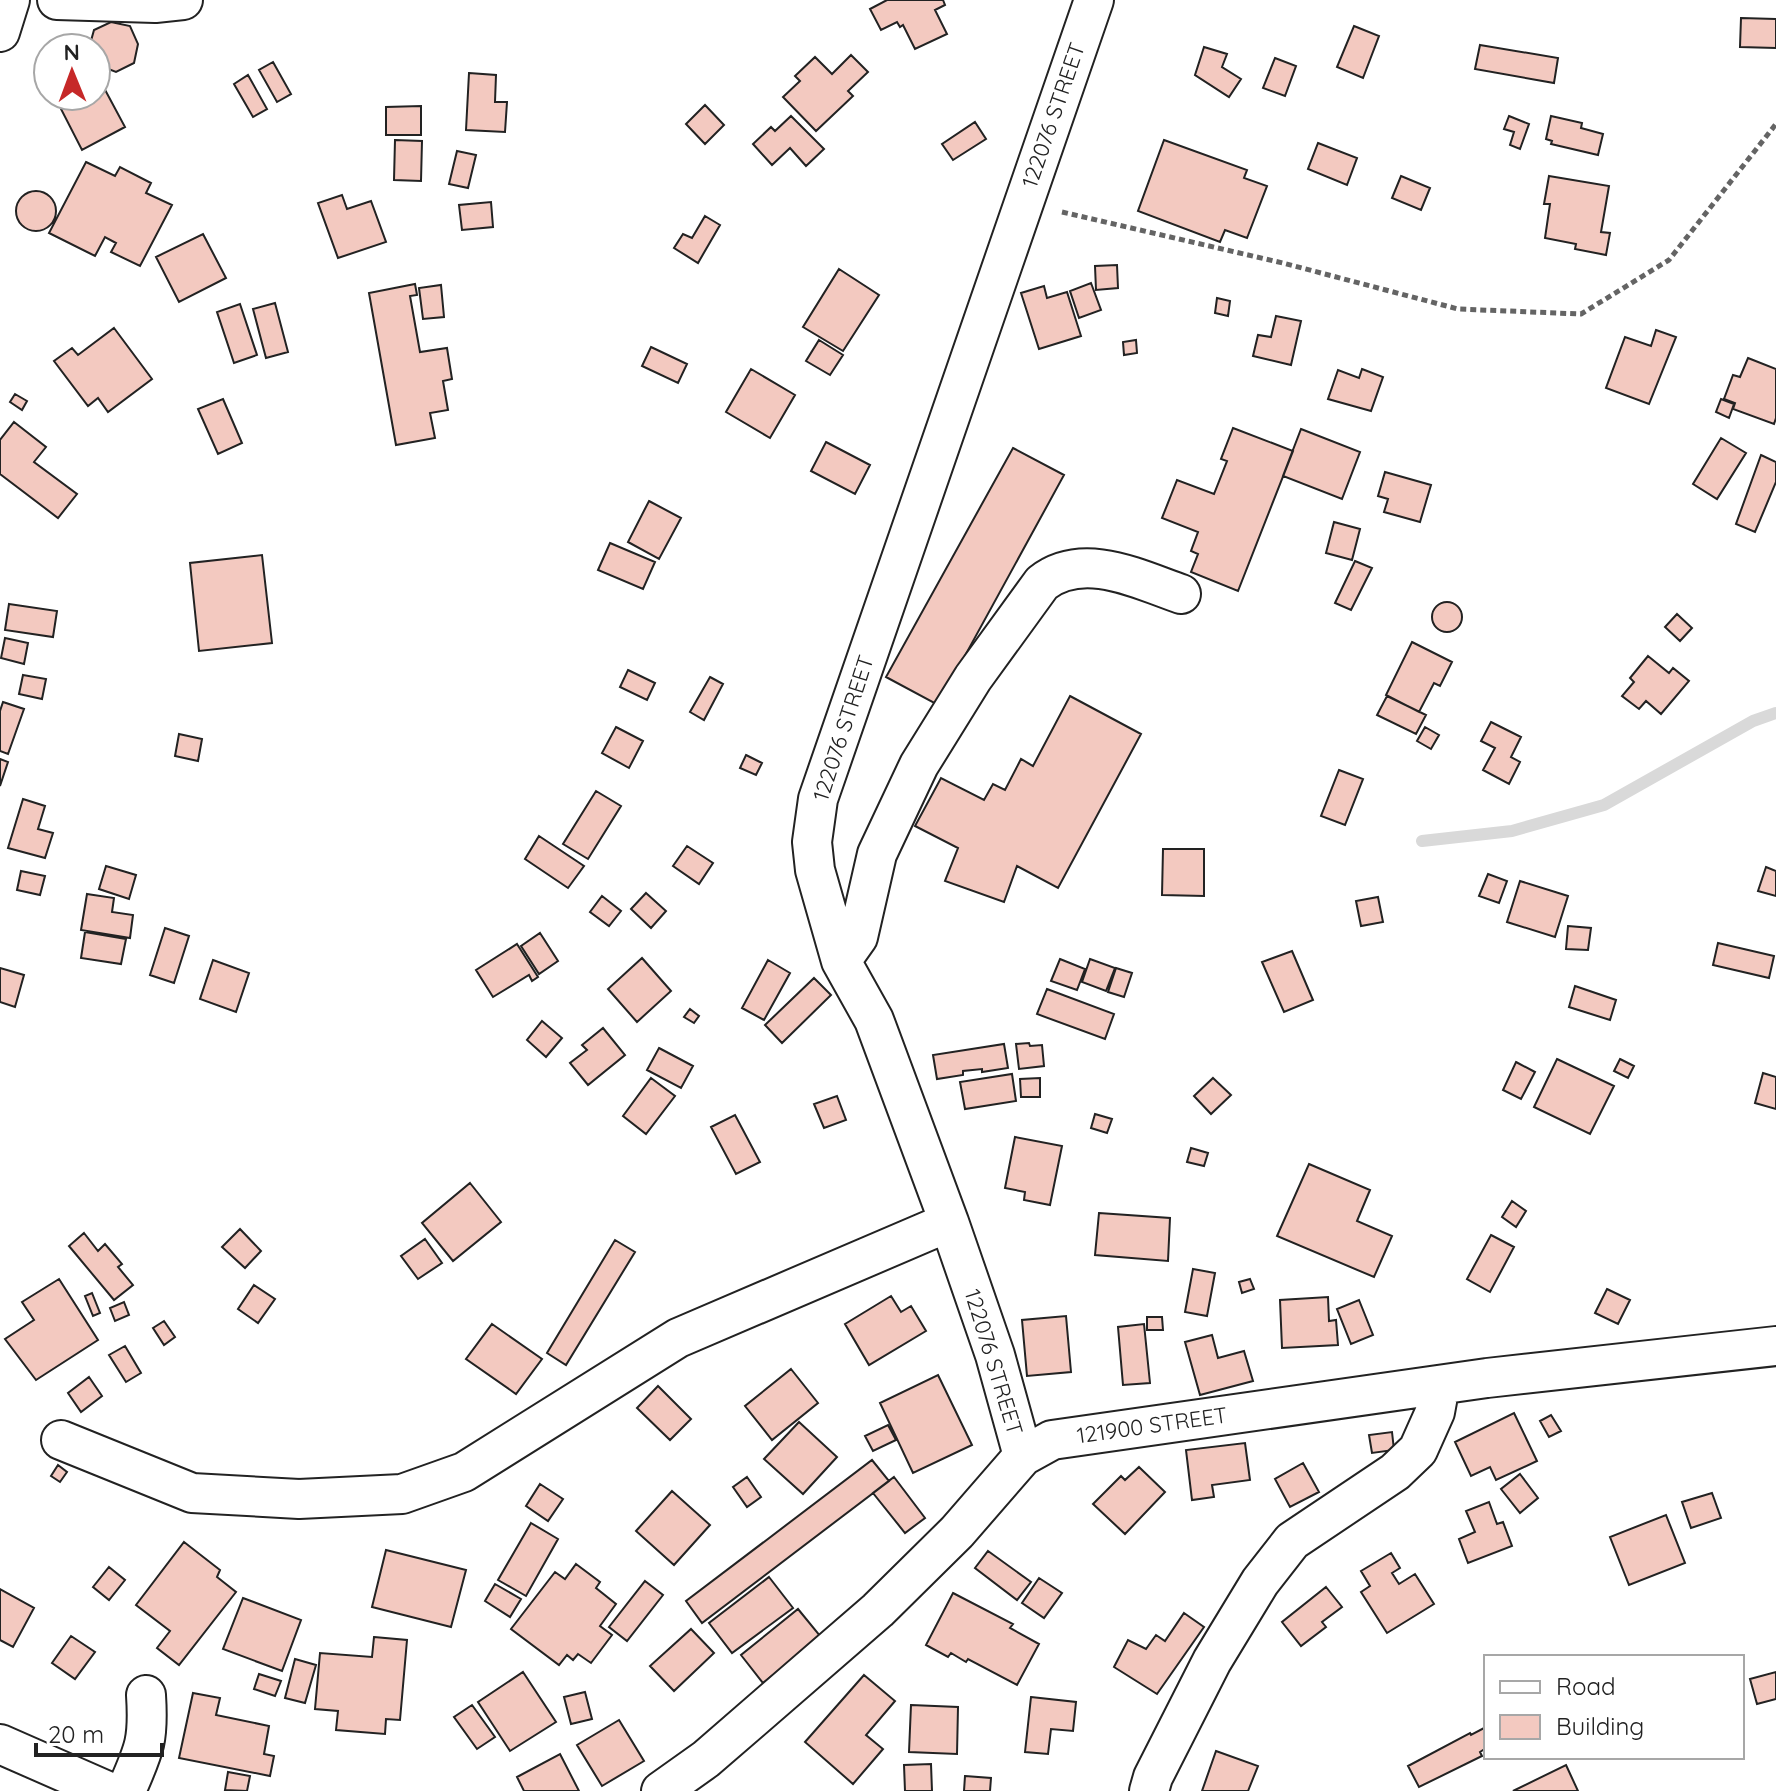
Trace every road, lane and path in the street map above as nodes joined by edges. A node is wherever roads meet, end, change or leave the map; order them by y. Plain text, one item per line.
1 (10, 0) edge
2 (57, 0) edge
3 (183, 0) edge
4 (1094, 0) edge
5 (0, 32) edge
6 (1776, 124) edge
7 (1022, 203) junction
8 (1181, 594) dead end
9 (841, 961) junction
10 (949, 1222) junction
11 (1776, 1346) edge
12 (1440, 1385) junction
13 (61, 1440) dead end
14 (1023, 1456) junction
15 (146, 1695) dead end
16 (0, 1744) edge
17 (107, 1791) edge
18 (126, 1791) edge
19 (661, 1791) edge
20 (1149, 1791) edge

1 - 5 street
2 - 3 street
4 - 7 street, 122076 STREET
6 - 7 path
7 - 9 street, 122076 STREET
8 - 9 street
9 - 10 street, 122076 STREET
10 - 13 street
10 - 14 street, 122076 STREET
11 - 12 street, 121900 STREET
12 - 14 street, 121900 STREET
12 - 20 street
14 - 19 street, 121900 STREET
15 - 18 street
16 - 17 street

